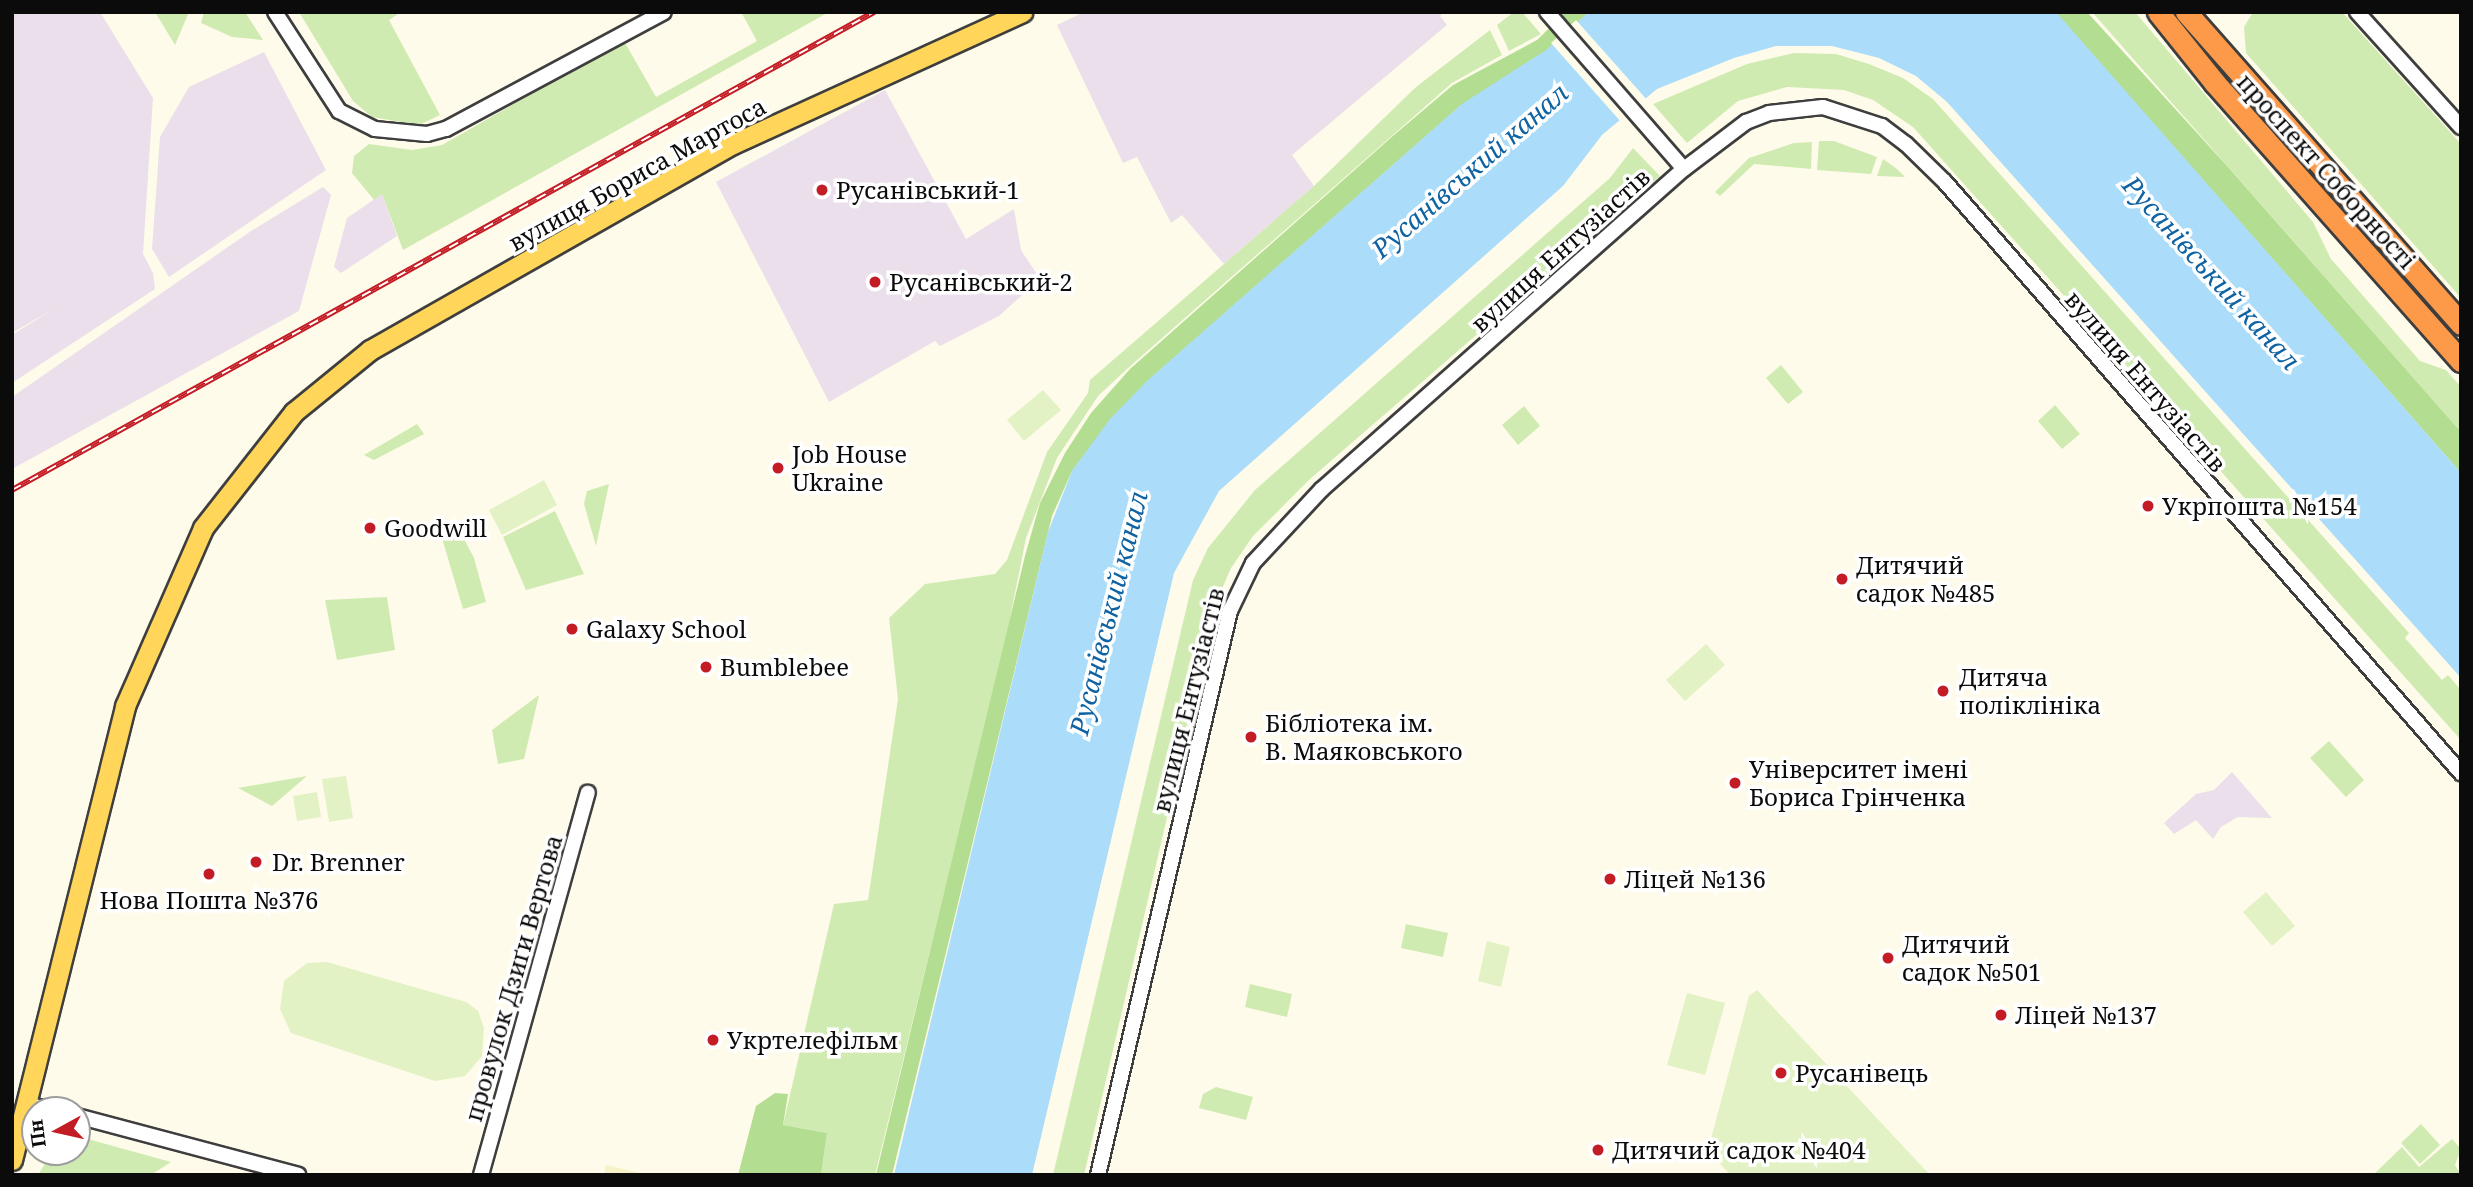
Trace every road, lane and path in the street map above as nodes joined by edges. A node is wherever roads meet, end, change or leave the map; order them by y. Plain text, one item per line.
1 (275, 12) edge
2 (664, 12) edge
3 (1022, 12) edge
4 (1547, 12) edge
5 (2158, 12) edge
6 (2186, 12) edge
7 (2357, 12) edge
8 (2461, 127) edge
9 (1684, 169) junction
10 (2461, 324) edge
11 (2461, 361) edge
12 (2461, 773) edge
13 (588, 793) dead end
14 (28, 1096) edge
15 (91, 1120) edge
16 (21, 1124) edge
17 (12, 1160) edge
18 (299, 1175) edge
19 (481, 1175) edge
20 (1098, 1175) edge

1 - 2 street
3 - 14 main road, вулиця Бориса Мартоса
4 - 9 street, вулиця Ентузіастів
5 - 11 highway, проспект Соборності
6 - 10 highway, проспект Соборності
7 - 8 street
9 - 12 street, вулиця Ентузіастів
9 - 20 street, вулиця Ентузіастів
13 - 19 street, провулок Дзиґи Вертова
15 - 18 street
16 - 17 main road, вулиця Бориса Мартоса

